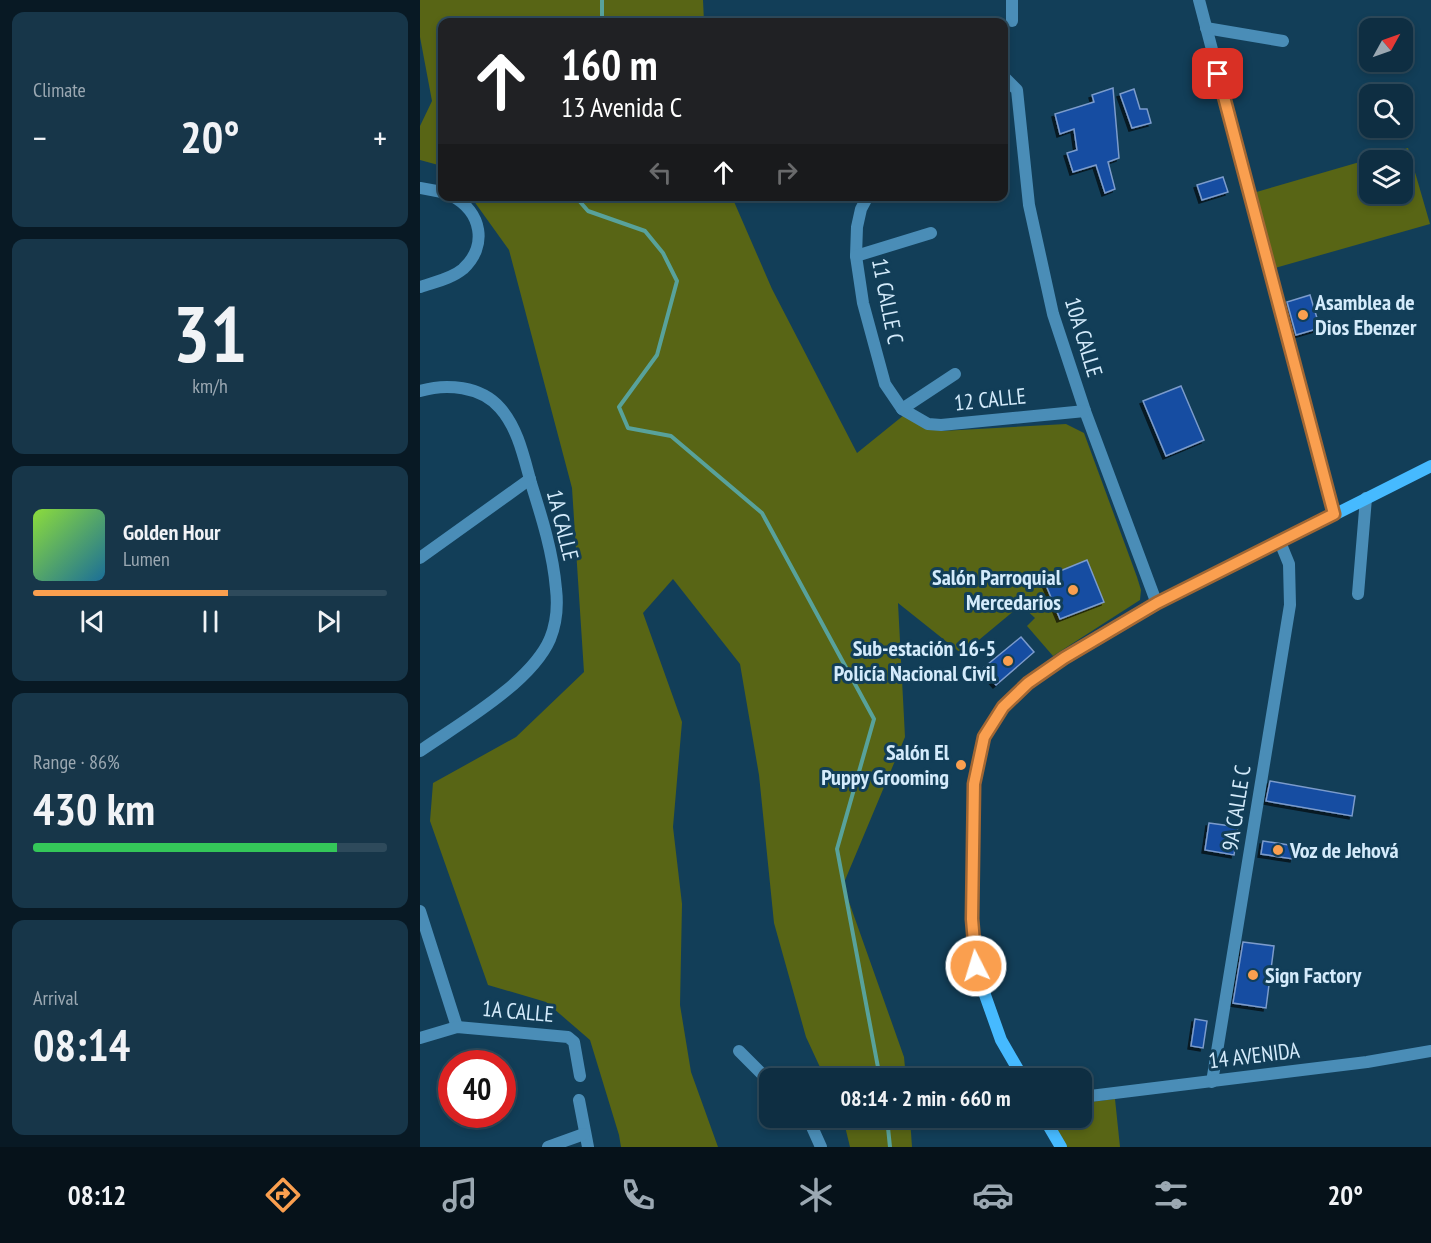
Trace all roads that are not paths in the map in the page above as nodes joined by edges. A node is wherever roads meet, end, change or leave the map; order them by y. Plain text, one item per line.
1 (1012, 0) edge
2 (1198, 0) edge
3 (1012, 21) dead end
4 (1206, 28) junction
5 (1283, 41) dead end
6 (1008, 81) edge
7 (420, 188) edge
8 (438, 191) edge
9 (462, 201) edge
10 (865, 201) edge
11 (931, 233) dead end
12 (856, 256) junction
13 (420, 287) edge
14 (955, 374) dead end
15 (420, 391) edge
16 (902, 409) junction
17 (1085, 411) junction
18 (1431, 466) edge
19 (530, 479) junction
20 (1366, 498) junction
21 (1334, 514) junction
22 (1280, 542) junction
23 (420, 558) edge
24 (1358, 594) dead end
25 (1157, 603) junction
26 (420, 751) edge
27 (420, 911) edge
28 (457, 1027) junction
29 (420, 1038) edge
30 (739, 1051) dead end
31 (1431, 1051) edge
32 (1017, 1068) edge
33 (759, 1071) edge
34 (580, 1076) dead end
35 (1212, 1082) junction
36 (1092, 1096) edge
37 (579, 1100) dead end
38 (812, 1128) edge
39 (1050, 1128) edge
40 (584, 1134) junction
41 (548, 1147) edge
42 (588, 1147) edge
43 (821, 1147) edge
44 (1061, 1147) edge

1 - 3 street
2 - 4 street
4 - 5 street
4 - 21 street
6 - 17 street, 10A CALLE
7 - 8 street
9 - 13 street
10 - 12 street, 11 CALLE C
11 - 12 street
12 - 16 street, 11 CALLE C
14 - 16 street
15 - 19 street, 1A CALLE
16 - 17 street, 12 CALLE
17 - 25 street, 10A CALLE
18 - 20 street
19 - 23 street
19 - 26 street, 1A CALLE
20 - 21 street
20 - 24 street
21 - 22 street
22 - 25 street
22 - 35 street, 9A CALLE C
25 - 32 street
27 - 28 street
28 - 29 street
28 - 34 street, 1A CALLE
30 - 33 street
31 - 35 street, 14 AVENIDA
35 - 36 street, 14 AVENIDA
37 - 40 street
38 - 43 street
39 - 44 street
40 - 41 street
40 - 42 street

